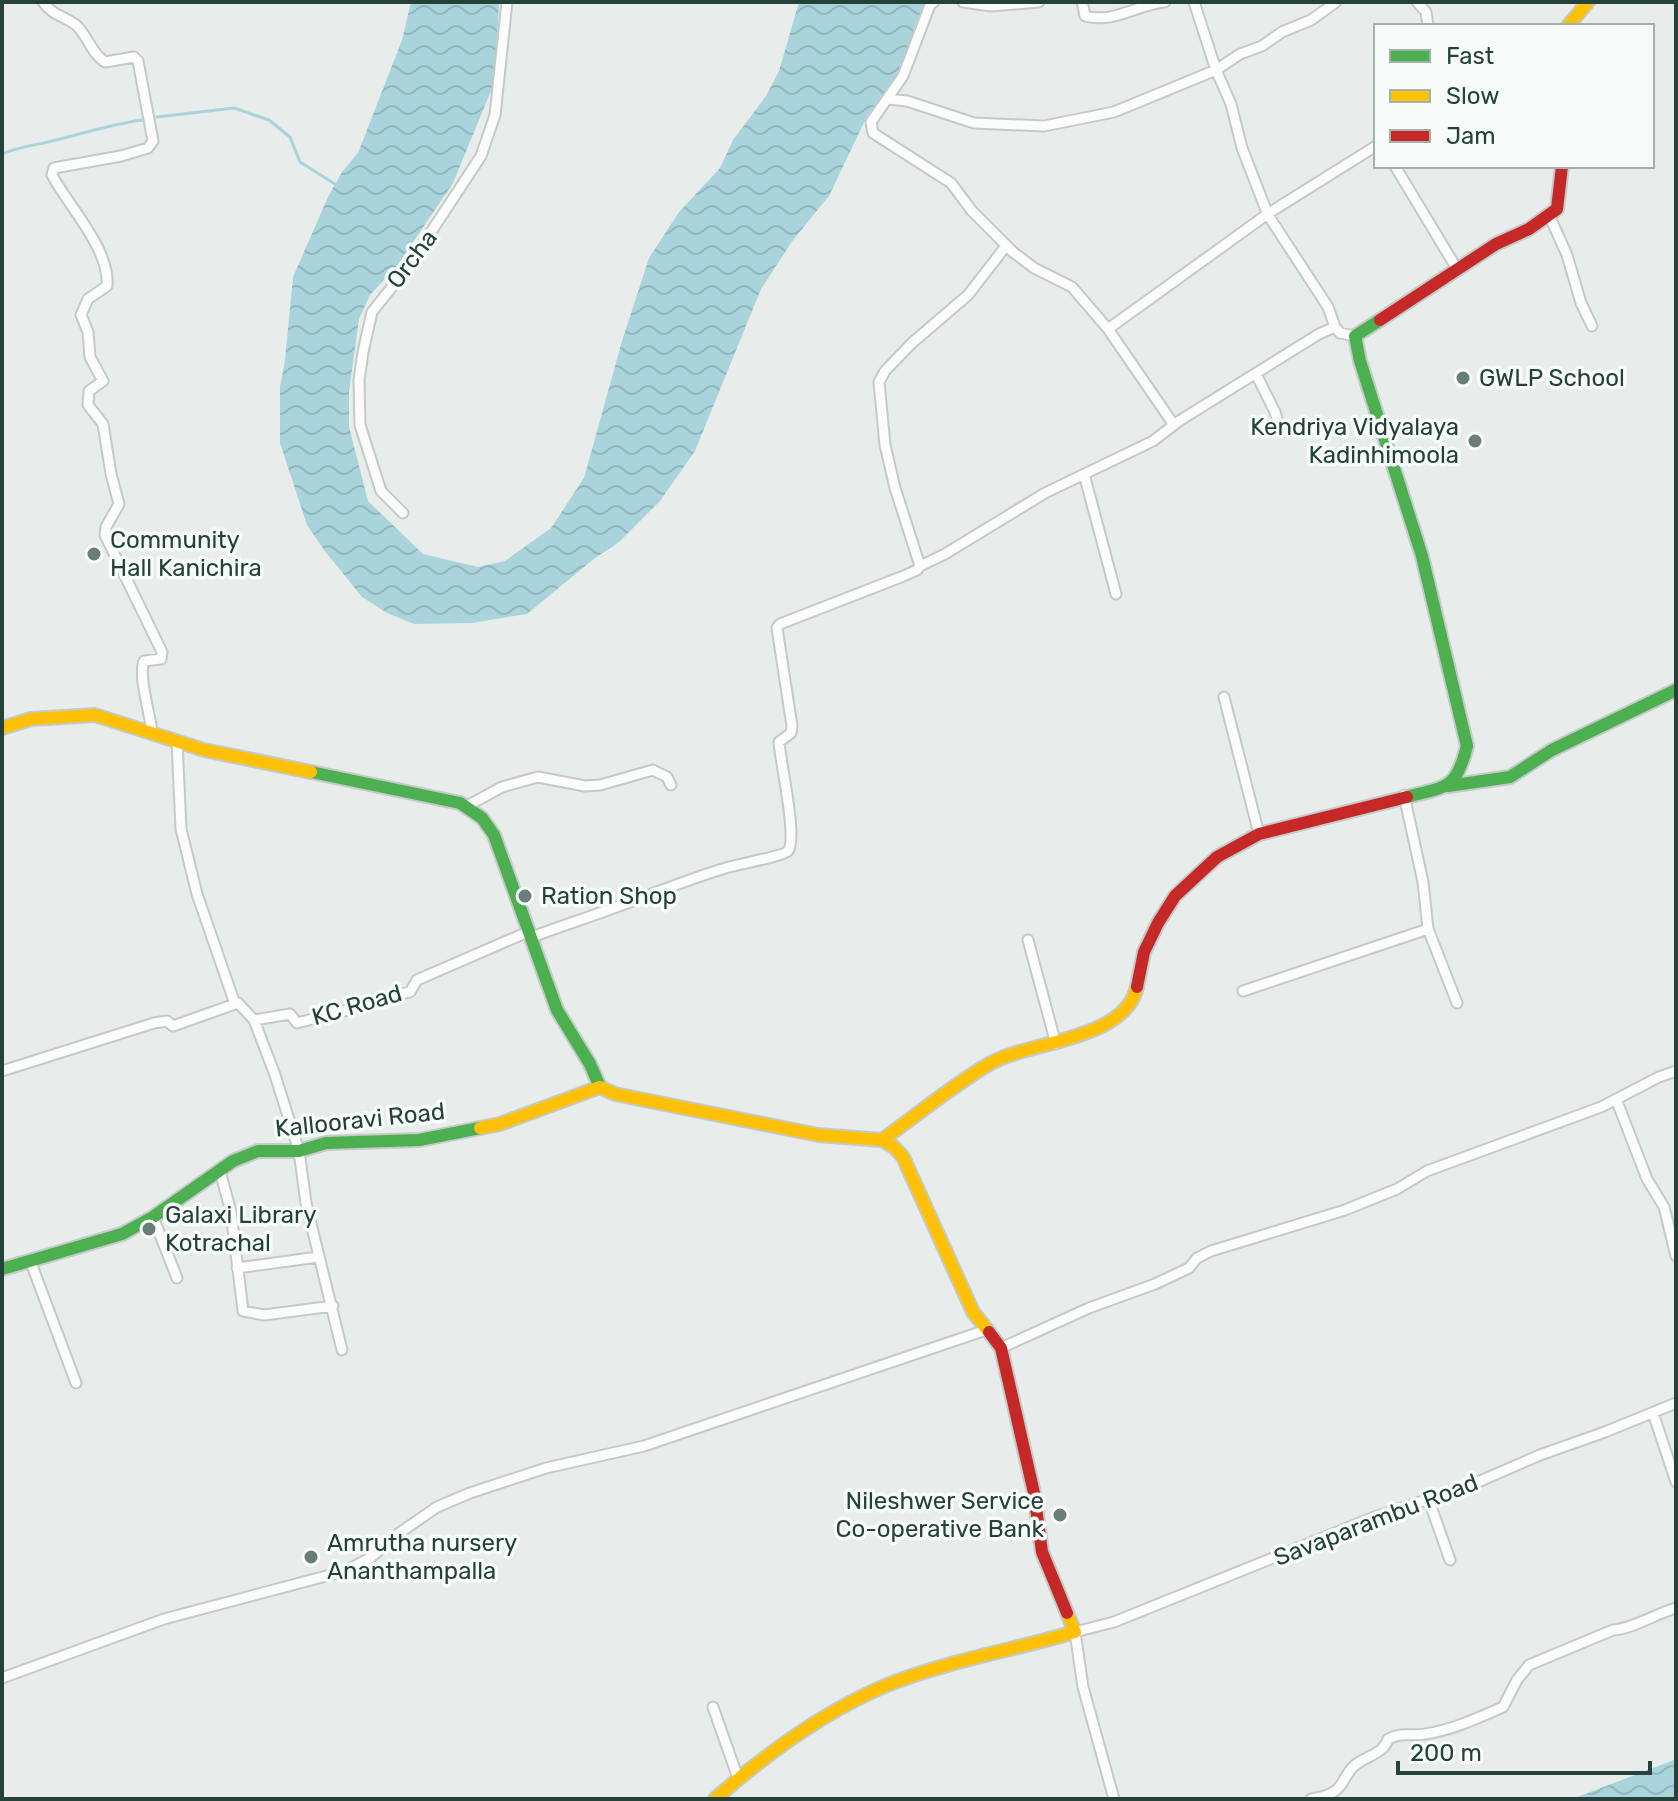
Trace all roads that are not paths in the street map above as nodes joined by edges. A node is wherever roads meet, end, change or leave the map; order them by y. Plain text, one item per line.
1 (43, 2) edge
2 (507, 2) edge
3 (934, 2) edge
4 (963, 2) edge
5 (1039, 2) edge
6 (1082, 2) edge
7 (1165, 2) edge
8 (1194, 2) edge
9 (1336, 2) edge
10 (1417, 2) edge
11 (1588, 2) edge
12 (1428, 24) edge
13 (1570, 24) edge
14 (1216, 70) junction
15 (888, 99) junction
16 (1374, 147) edge
17 (1396, 168) edge
18 (1562, 168) edge
19 (1268, 215) junction
20 (1549, 215) junction
21 (1006, 246) junction
22 (1457, 269) junction
23 (1592, 326) dead end
24 (1335, 327) junction
25 (1108, 329) junction
26 (1355, 336) junction
27 (1256, 374) junction
28 (1174, 425) junction
29 (1281, 432) dead end
30 (1084, 474) junction
31 (403, 513) dead end
32 (920, 566) junction
33 (1116, 594) dead end
34 (1676, 690) edge
35 (1224, 697) dead end
36 (2, 728) edge
37 (152, 732) junction
38 (177, 741) junction
39 (671, 785) dead end
40 (1448, 786) junction
41 (1404, 795) junction
42 (465, 807) junction
43 (1259, 834) junction
44 (1428, 929) junction
45 (531, 934) junction
46 (1028, 940) dead end
47 (1243, 991) dead end
48 (1457, 1003) dead end
49 (235, 1004) junction
50 (254, 1020) junction
51 (1056, 1044) junction
52 (2, 1071) edge
53 (1676, 1071) edge
54 (600, 1087) junction
55 (1616, 1099) junction
56 (882, 1140) junction
57 (299, 1151) junction
58 (220, 1171) junction
59 (153, 1217) junction
60 (1676, 1256) edge
61 (318, 1257) junction
62 (30, 1260) junction
63 (237, 1268) junction
64 (2, 1269) edge
65 (177, 1278) dead end
66 (333, 1306) junction
67 (986, 1330) junction
68 (1001, 1348) junction
69 (342, 1350) dead end
70 (76, 1383) dead end
71 (1676, 1403) edge
72 (1653, 1413) junction
73 (1676, 1482) edge
74 (1428, 1498) junction
75 (1450, 1560) dead end
76 (1676, 1608) edge
77 (1075, 1632) junction
78 (2, 1678) edge
79 (713, 1707) dead end
80 (738, 1778) junction
81 (715, 1799) edge
82 (1114, 1799) edge
83 (1311, 1799) edge

1 - 37 street
2 - 31 street, Orcha
3 - 15 street
4 - 5 street
6 - 7 street
8 - 14 street
9 - 14 street
10 - 12 street
11 - 13 main road
14 - 15 street
14 - 19 street
15 - 21 street
16 - 19 street
17 - 22 street
18 - 20 main road
19 - 24 street
19 - 25 street
20 - 22 main road
20 - 23 street
21 - 25 street
21 - 32 street
22 - 26 main road
24 - 26 street
24 - 27 street
25 - 28 street
26 - 40 main road
27 - 28 street
27 - 29 street
28 - 30 street
30 - 32 street
30 - 33 street
32 - 45 street
34 - 40 main road
35 - 43 street
36 - 37 main road
37 - 38 main road
38 - 42 main road
38 - 49 street
39 - 42 street
40 - 41 main road
41 - 43 main road
41 - 44 street
42 - 45 main road
43 - 51 main road
44 - 47 street
44 - 48 street
45 - 50 street, KC Road
45 - 54 main road
46 - 51 street
49 - 50 street
49 - 52 street
50 - 57 street
51 - 56 main road
53 - 55 street
54 - 56 main road
54 - 57 main road, Kallooravi Road
55 - 60 street
55 - 68 street
56 - 67 main road
57 - 58 main road, Kallooravi Road
57 - 61 street
58 - 59 main road, Kallooravi Road
58 - 63 street
59 - 62 main road, Kallooravi Road
59 - 65 street
61 - 63 street
61 - 66 street
62 - 64 main road, Kallooravi Road
62 - 70 street
63 - 66 street
66 - 69 street
67 - 68 main road
67 - 78 street
68 - 77 main road
71 - 72 street, Savaparambu Road
72 - 73 street
72 - 74 street, Savaparambu Road
74 - 75 street
74 - 77 street, Savaparambu Road
76 - 83 street
77 - 80 main road
77 - 82 street
79 - 80 street
80 - 81 main road

